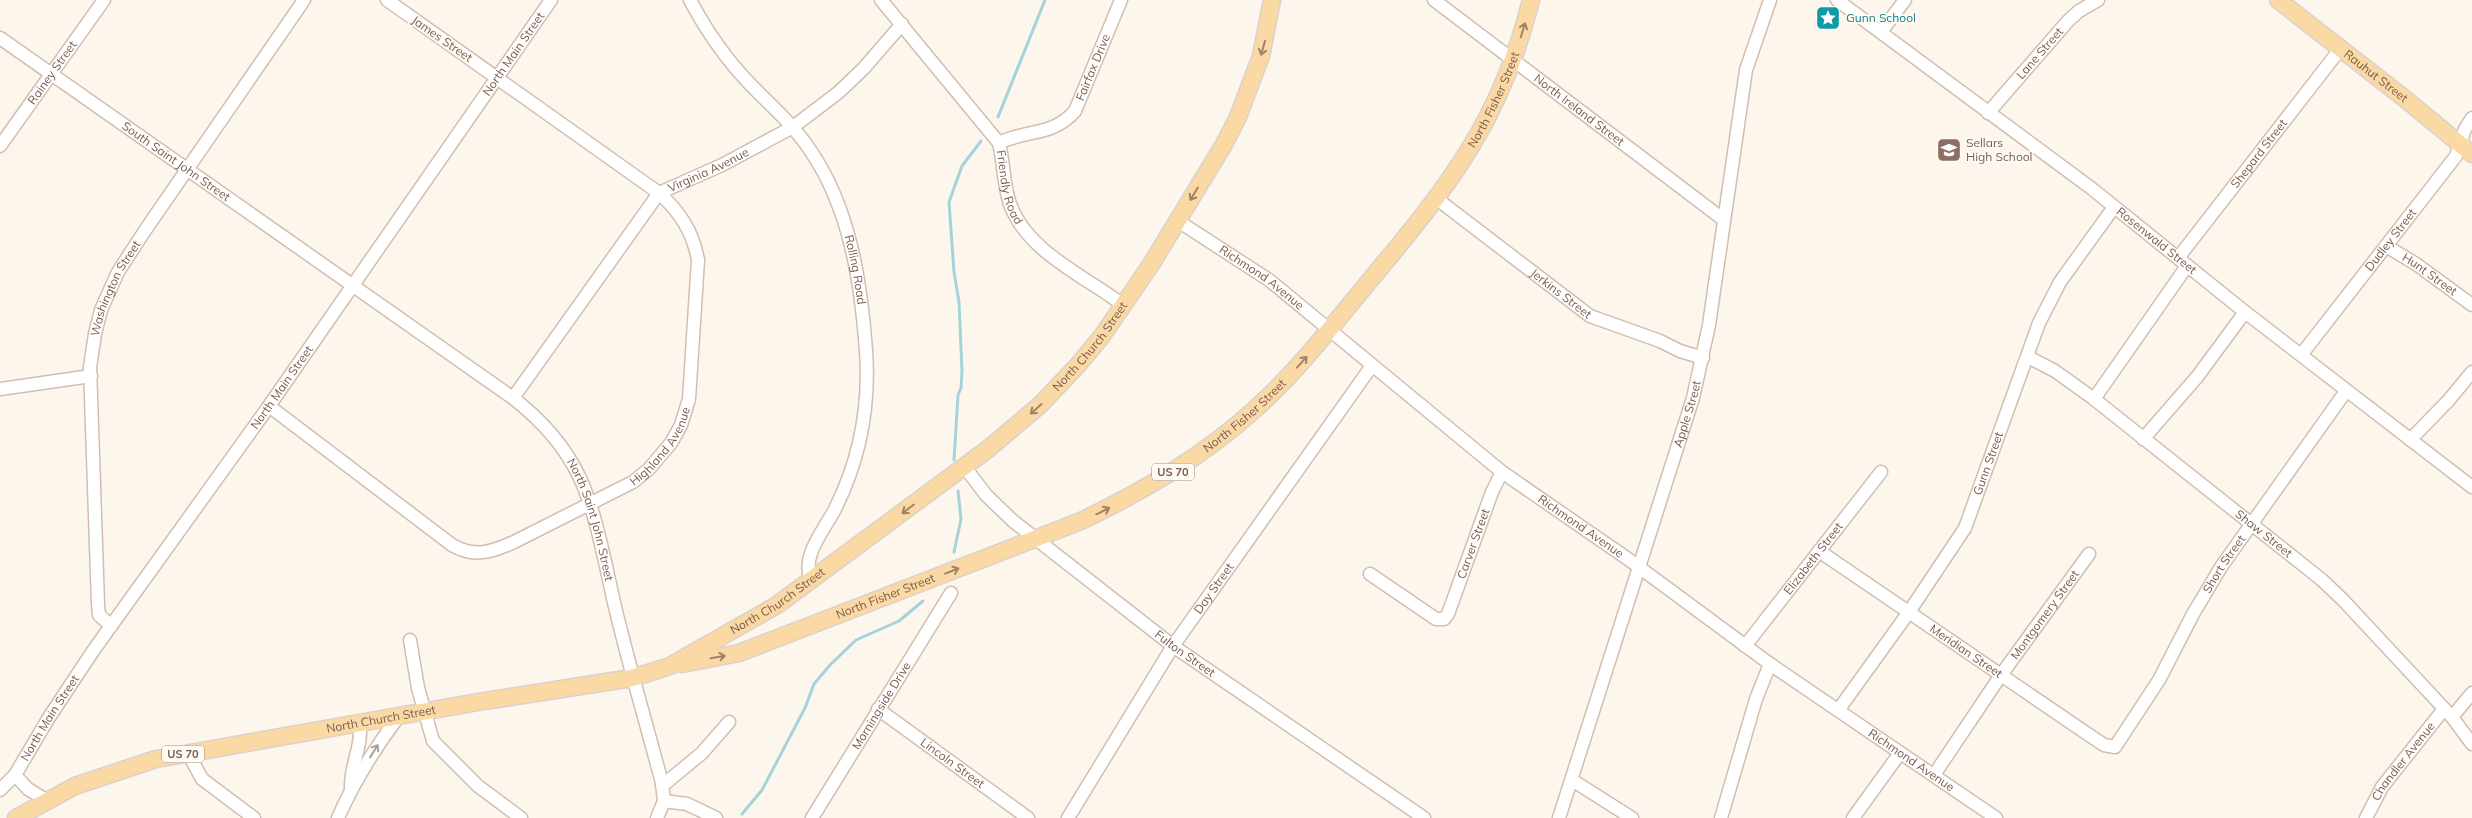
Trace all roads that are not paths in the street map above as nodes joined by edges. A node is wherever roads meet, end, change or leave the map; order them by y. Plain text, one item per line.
1 (104, 0) edge
2 (304, 0) edge
3 (387, 0) edge
4 (551, 0) edge
5 (690, 0) edge
6 (881, 0) edge
7 (1121, 0) edge
8 (1272, 0) edge
9 (1434, 0) edge
10 (1531, 0) edge
11 (1770, 0) edge
12 (1837, 0) edge
13 (1905, 0) edge
14 (2098, 0) edge
15 (2278, 0) edge
16 (902, 24) junction
17 (1881, 32) junction
18 (0, 38) edge
19 (2341, 48) junction
20 (1514, 60) junction
21 (51, 74) junction
22 (497, 78) junction
23 (1988, 113) junction
24 (2472, 118) edge
25 (793, 127) junction
26 (999, 143) junction
27 (0, 146) edge
28 (2466, 149) edge
29 (186, 167) junction
30 (659, 193) junction
31 (1437, 199) junction
32 (2114, 208) junction
33 (1724, 220) junction
34 (1178, 221) junction
35 (2386, 246) junction
36 (2183, 262) junction
37 (351, 286) junction
38 (1123, 305) junction
39 (2472, 305) edge
40 (2245, 312) junction
41 (1328, 331) junction
42 (2301, 355) junction
43 (2028, 357) junction
44 (1703, 358) junction
45 (1372, 366) junction
46 (2472, 372) edge
47 (91, 376) junction
48 (0, 389) edge
49 (2346, 390) junction
50 (513, 398) junction
51 (2094, 399) junction
52 (269, 406) junction
53 (2143, 439) junction
54 (2410, 440) junction
55 (964, 466) junction
56 (1502, 472) junction
57 (1881, 472) dead end
58 (2472, 487) edge
59 (589, 505) junction
60 (2251, 523) junction
61 (1037, 539) junction
62 (1819, 551) junction
63 (2089, 554) dead end
64 (1640, 568) junction
65 (1370, 574) dead end
66 (812, 580) junction
67 (951, 593) dead end
68 (1910, 612) junction
69 (111, 626) junction
70 (410, 640) dead end
71 (1173, 646) junction
72 (1745, 646) junction
73 (1770, 664) junction
74 (670, 666) junction
75 (2001, 675) junction
76 (632, 678) junction
77 (2472, 693) edge
78 (878, 709) junction
79 (1839, 709) junction
80 (424, 712) junction
81 (2448, 713) junction
82 (399, 716) junction
83 (360, 722) junction
84 (728, 722) dead end
85 (2472, 744) edge
86 (2115, 747) joint
87 (188, 753) junction
88 (1900, 753) junction
89 (15, 775) junction
90 (1934, 775) junction
91 (1572, 780) junction
92 (662, 786) junction
93 (351, 789) junction
94 (0, 790) edge
95 (46, 800) junction
96 (664, 801) junction
97 (16, 818) edge
98 (254, 818) edge
99 (338, 818) edge
100 (521, 818) edge
101 (657, 818) edge
102 (716, 818) edge
103 (812, 818) edge
104 (1028, 818) edge
105 (1068, 818) edge
106 (1424, 818) edge
107 (1559, 818) edge
108 (1632, 818) edge
109 (1721, 818) edge
110 (1853, 818) edge
111 (1996, 818) edge
112 (2366, 818) edge

1 - 21 street, Rainey Street
2 - 29 street, Washington Street
3 - 22 street, James Street
4 - 22 street, North Main Street
5 - 25 street, Rolling Road
6 - 16 street, Friendly Road
7 - 26 street, Fairfax Drive
8 -> 34 main road, North Church Street / US 70
9 - 20 street, North Ireland Street
20 -> 10 main road, North Fisher Street / US 70
11 - 33 street, Apple Street
12 - 17 street, Rosenwald Street
13 - 17 street
14 - 23 street, Lane Street
15 - 19 main road, Rauhut Street
16 - 25 street, Virginia Avenue
16 - 26 street, Friendly Road
17 - 23 street, Rosenwald Street
18 - 21 street, South Saint John Street
19 - 28 main road, Rauhut Street
19 - 36 street, Shepard Street
20 - 31 main road, North Fisher Street / US 70
20 - 33 street, North Ireland Street
21 - 27 street, Rainey Street
21 - 29 street, South Saint John Street
22 - 30 street, Highland Avenue
22 - 37 street, North Main Street
23 - 32 street, Rosenwald Street
24 - 28 street, Dudley Street
25 - 30 street, Virginia Avenue
25 - 66 street, Rolling Road
26 - 38 street, Friendly Road
28 - 35 street, Dudley Street
29 - 37 street, South Saint John Street
29 - 47 street, Washington Street
30 - 50 street, Virginia Avenue
30 - 59 street, Highland Avenue
31 - 41 main road, North Fisher Street / US 70
31 - 44 street, Jerkins Street
32 - 36 street, Rosenwald Street
32 - 43 street, Gunn Street
33 - 44 street, Apple Street
34 - 38 main road, North Church Street / US 70
34 - 41 street, Richmond Avenue
35 - 39 street, Hunt Street
35 - 42 street, Dudley Street
36 - 40 street, Rosenwald Street
36 - 51 street, Shepard Street
37 - 50 street, North Saint John Street
37 - 52 street, North Main Street
38 -> 55 main road, North Church Street / US 70
40 - 42 street, Rosenwald Street
40 - 53 street
41 - 45 street, Richmond Avenue
61 -> 41 main road, North Fisher Street / US 70
42 - 49 street, Rosenwald Street
43 - 51 street, Shaw Street
43 - 68 street, Gunn Street
44 - 64 street, Apple Street
45 - 56 street, Richmond Avenue
45 - 71 street, Day Street
46 - 54 street
47 - 48 street
47 - 69 street, Washington Street
49 - 54 street, Rosenwald Street
49 - 60 street, Short Street
50 - 59 street, North Saint John Street
51 - 53 street, Shaw Street
52 - 59 street, Highland Avenue
52 - 69 street, North Main Street
53 - 60 street, Shaw Street
54 - 58 street, Rosenwald Street
55 - 61 street, Fulton Street
55 -> 66 main road, North Church Street / US 70
56 - 64 street, Richmond Avenue
56 - 65 street, Carver Street
57 - 62 street, Elizabeth Street
59 - 76 street, North Saint John Street
60 - 81 street, Shaw Street
60 - 86 street, Short Street
61 - 71 street, Fulton Street
74 -> 61 main road, North Fisher Street / US 70
62 - 68 street, Meridian Street
62 - 72 street, Elizabeth Street
63 - 75 street, Montgomery Street
64 - 72 street, Richmond Avenue
64 - 91 street, Apple Street
66 - 74 main road, North Church Street / US 70
67 - 78 street, Morningside Drive
68 - 75 street, Meridian Street
68 - 79 street, Gunn Street
69 - 89 street, North Main Street
70 - 80 street
71 - 105 street, Day Street
71 - 106 street, Fulton Street
72 - 73 street, Richmond Avenue
73 - 79 street, Richmond Avenue
73 - 109 street
74 - 76 main road, North Church Street / US 70
75 - 86 street, Meridian Street
75 - 90 street, Montgomery Street
76 - 80 main road, North Church Street / US 70
76 - 92 street, North Saint John Street
77 - 81 street, Chandler Avenue
78 - 103 street, Morningside Drive
78 - 104 street, Lincoln Street
79 - 88 street, Richmond Avenue
80 - 82 main road, North Church Street / US 70
80 - 100 street
81 - 85 street, Shaw Street
81 - 112 street, Chandler Avenue
82 - 83 main road, North Church Street / US 70
93 -> 82 street
83 - 87 main road, North Church Street / US 70
83 - 93 street
84 - 92 street
87 - 95 main road, North Church Street / US 70
87 - 98 street
88 - 90 street, Richmond Avenue
88 - 110 street
89 - 94 street, North Main Street
89 - 95 street, North Main Street
90 - 111 street, Richmond Avenue
91 - 107 street, Apple Street
91 - 108 street
92 - 96 street, North Saint John Street
93 - 99 street
95 - 97 main road, North Church Street / US 70
96 - 101 street
96 - 102 street

